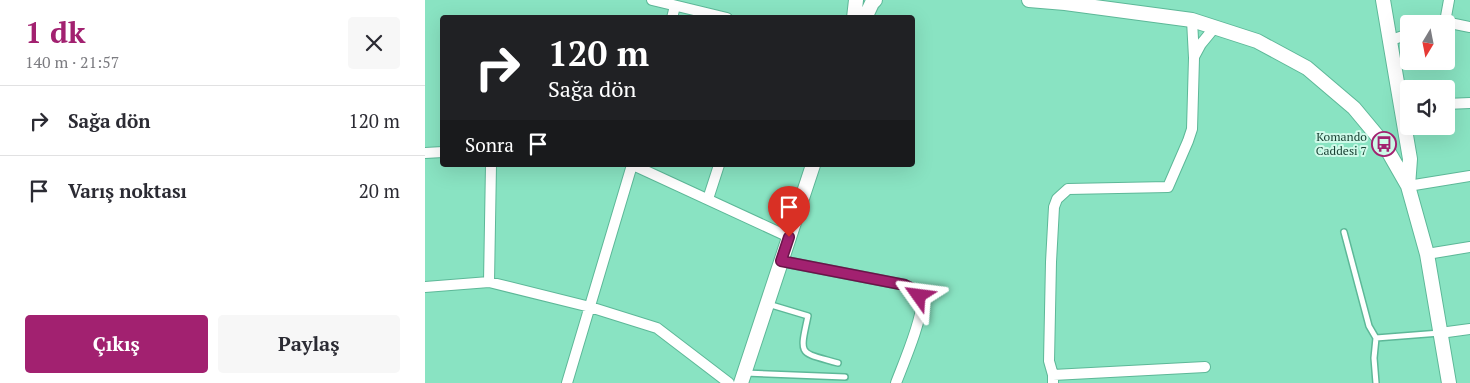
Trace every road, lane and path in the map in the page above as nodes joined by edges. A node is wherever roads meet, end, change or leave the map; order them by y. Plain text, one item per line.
1 (652, 0) edge
2 (856, 0) edge
3 (875, 0) edge
4 (1029, 0) edge
5 (1383, 0) edge
6 (1449, 0) edge
7 (1059, 1) edge
8 (675, 6) junction
9 (673, 15) edge
10 (714, 15) edge
11 (854, 15) edge
12 (866, 15) edge
13 (1445, 15) edge
14 (1192, 20) junction
15 (1455, 25) edge
16 (1215, 27) junction
17 (1470, 27) edge
18 (1400, 37) edge
19 (1391, 40) junction
20 (1194, 58) junction
21 (1400, 82) edge
22 (1470, 103) edge
23 (1455, 104) edge
24 (1408, 135) edge
25 (440, 152) edge
26 (425, 153) edge
27 (491, 167) edge
28 (632, 167) edge
29 (637, 167) edge
30 (718, 167) edge
31 (812, 167) edge
32 (1470, 176) edge
33 (1408, 186) junction
34 (708, 199) junction
35 (1344, 232) dead end
36 (789, 237) junction
37 (1470, 247) edge
38 (1427, 254) junction
39 (781, 261) junction
40 (489, 282) junction
41 (425, 287) edge
42 (767, 304) junction
43 (589, 307) junction
44 (1470, 328) edge
45 (1440, 333) junction
46 (1376, 338) junction
47 (838, 363) dead end
48 (1205, 368) dead end
49 (845, 376) dead end
50 (743, 378) edge
51 (1053, 379) edge
52 (567, 383) edge
53 (729, 383) edge
54 (896, 383) edge
55 (1376, 383) edge
56 (1449, 383) edge

1 - 8 street
2 - 11 street
3 - 12 street
4 - 7 street
5 - 19 street
6 - 13 street
7 - 14 street
8 - 9 street
8 - 10 street
14 - 16 street
14 - 20 street
15 - 17 street
16 - 20 street
16 - 33 street
18 - 19 street
19 - 21 street
20 - 51 street
22 - 23 street
24 - 33 street
25 - 26 street
27 - 40 street
28 - 43 street
29 - 34 street
30 - 34 street
31 - 36 street
32 - 33 street
33 - 38 street
34 - 36 street
35 - 46 lane
36 - 39 street
37 - 38 street
38 - 45 street
39 - 42 street
39 - 54 street
40 - 41 street
40 - 43 street
42 - 47 lane
42 - 50 street
43 - 52 street
43 - 53 street
44 - 45 street
45 - 46 lane
45 - 56 street
46 - 55 lane
48 - 51 street
49 - 50 lane

